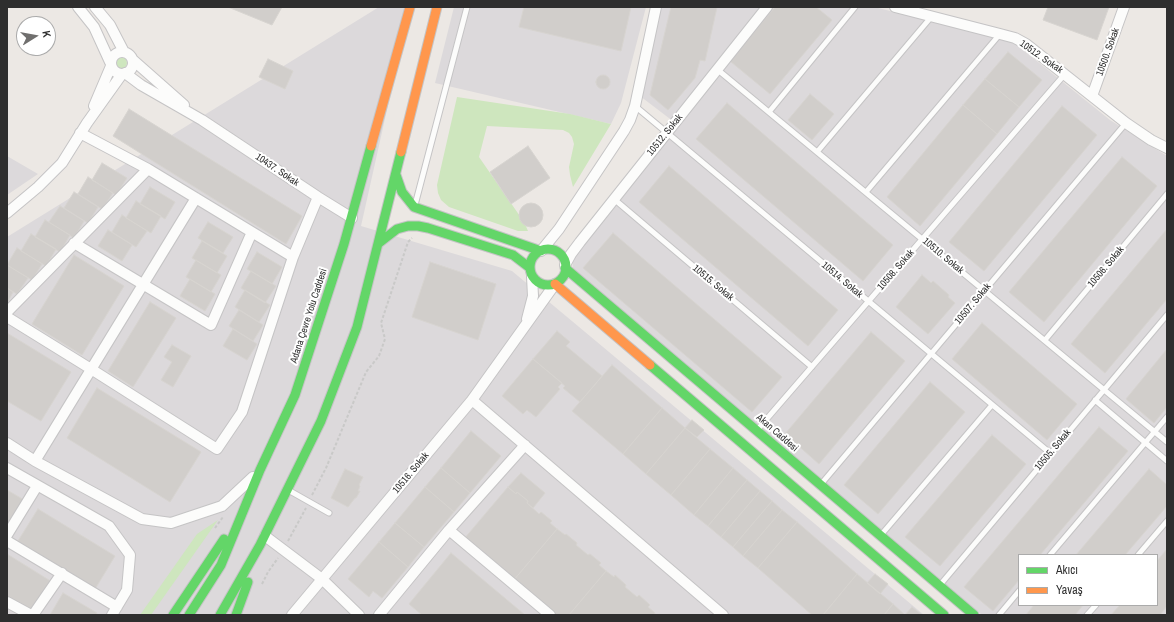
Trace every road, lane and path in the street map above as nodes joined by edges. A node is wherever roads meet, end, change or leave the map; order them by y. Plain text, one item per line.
1 (78, 7) edge
2 (95, 7) edge
3 (410, 7) edge
4 (437, 7) edge
5 (468, 7) edge
6 (656, 7) edge
7 (767, 7) edge
8 (855, 7) edge
9 (895, 7) edge
10 (1124, 7) edge
11 (932, 16) junction
12 (1000, 34) junction
13 (124, 52) junction
14 (132, 60) junction
15 (110, 64) junction
16 (718, 70) junction
17 (123, 74) junction
18 (1065, 74) junction
19 (1092, 96) junction
20 (635, 106) junction
21 (769, 112) junction
22 (202, 120) junction
23 (86, 123) junction
24 (1126, 123) junction
25 (80, 133) junction
26 (667, 133) junction
27 (1167, 148) edge
28 (817, 152) junction
29 (148, 169) junction
30 (396, 176) junction
31 (866, 192) junction
32 (1167, 194) edge
33 (318, 197) junction
34 (196, 198) junction
35 (614, 199) junction
36 (414, 207) junction
37 (7, 213) edge
38 (352, 218) junction
39 (418, 226) junction
40 (252, 232) junction
41 (922, 239) junction
42 (74, 243) junction
43 (379, 243) junction
44 (541, 251) junction
45 (293, 257) junction
46 (565, 267) junction
47 (531, 272) junction
48 (143, 283) junction
49 (555, 284) junction
50 (984, 290) junction
51 (869, 302) junction
52 (7, 312) edge
53 (1167, 314) edge
54 (7, 317) edge
55 (525, 327) junction
56 (1045, 340) junction
57 (931, 354) junction
58 (812, 367) junction
59 (91, 369) junction
60 (1104, 389) junction
61 (472, 400) junction
62 (1095, 400) junction
63 (992, 405) junction
64 (1167, 417) edge
65 (758, 430) junction
66 (1154, 432) junction
67 (1145, 442) junction
68 (1167, 442) edge
69 (7, 443) edge
70 (525, 445) junction
71 (1050, 453) junction
72 (35, 461) junction
73 (1167, 461) edge
74 (7, 468) edge
75 (260, 470) junction
76 (820, 484) junction
77 (38, 486) junction
78 (287, 490) junction
79 (309, 502) junction
80 (329, 513) dead end
81 (242, 515) junction
82 (1167, 521) edge
83 (449, 530) junction
84 (880, 535) junction
85 (7, 536) edge
86 (263, 540) junction
87 (7, 541) edge
88 (284, 550) junction
89 (1051, 554) edge
90 (1139, 554) edge
91 (62, 573) junction
92 (322, 579) junction
93 (939, 585) junction
94 (259, 590) dead end
95 (1018, 592) edge
96 (7, 602) edge
97 (1095, 606) edge
98 (114, 611) edge
99 (32, 615) edge
100 (173, 615) edge
101 (189, 615) edge
102 (220, 615) edge
103 (236, 615) edge
104 (292, 615) edge
105 (359, 615) edge
106 (379, 615) edge
107 (550, 615) edge
108 (724, 615) edge
109 (944, 615) edge
110 (974, 615) edge
111 (999, 615) edge
112 (1087, 615) edge

1 - 15 street
2 - 13 street
3 - 38 main road, Adana Çevre Yolu Caddesi
4 - 30 main road
5 - 36 lane
6 - 20 street
7 - 16 street, 10512. Sokak
8 - 21 lane
9 - 11 street, 10512. Sokak
10 - 19 street, 10500. Sokak
11 - 12 street, 10512. Sokak
11 - 28 lane
12 - 18 street, 10512. Sokak
12 - 31 lane
13 - 14 street
13 - 15 street
14 - 17 street
14 - 22 street, 10437. Sokak
15 - 17 street
15 - 23 street
16 - 21 lane, 10510. Sokak
16 - 26 street, 10512. Sokak
17 - 22 street, 10437. Sokak
17 - 23 street
18 - 19 street, 10512. Sokak
18 - 41 lane, 10508. Sokak
19 - 24 street, 10512. Sokak
20 - 26 lane, 10514. Sokak
20 - 44 street
21 - 28 lane, 10510. Sokak
22 - 33 street, 10437. Sokak
23 - 25 street
24 - 27 street, 10512. Sokak
24 - 50 lane, 10507. Sokak
25 - 29 street
25 - 37 street
26 - 35 street, 10512. Sokak
26 - 51 lane, 10514. Sokak
28 - 31 lane, 10510. Sokak
29 - 34 street
29 - 42 street
30 - 36 main road
30 - 43 main road
31 - 41 lane, 10510. Sokak
32 - 56 lane, 10506. Sokak
33 - 38 street, 10437. Sokak
33 - 45 street
34 - 40 street
34 - 48 street
35 - 46 street, 10512. Sokak
35 - 58 lane, 10515. Sokak
36 - 44 main road
38 - 75 main road, Adana Çevre Yolu Caddesi
39 - 43 main road
39 - 47 main road
39 - 79 path
40 - 45 street
40 - 48 street
41 - 50 lane, 10510. Sokak
41 - 51 lane, 10508. Sokak
42 - 48 street
42 - 52 street
43 - 78 main road
44 - 46 main road
44 - 47 main road
45 - 59 street
46 - 49 main road
46 - 65 main road, Akan Caddesi
47 - 49 main road
47 - 55 street
48 - 59 street
49 - 55 street, 10516. Sokak
49 - 109 main road
50 - 56 lane, 10510. Sokak
50 - 57 lane, 10507. Sokak
51 - 57 lane, 10514. Sokak
51 - 58 lane, 10508. Sokak
53 - 60 lane, 10505. Sokak
54 - 59 street
55 - 61 street, 10516. Sokak
56 - 60 lane, 10510. Sokak
57 - 63 lane, 10514. Sokak
57 - 76 lane, 10507. Sokak
58 - 65 lane, 10508. Sokak
59 - 72 street
60 - 62 lane, 10505. Sokak
60 - 66 lane, 10510. Sokak
61 - 70 street
61 - 92 street, 10516. Sokak
62 - 67 lane
62 - 71 lane, 10505. Sokak
63 - 71 lane, 10514. Sokak
63 - 84 lane
64 - 66 lane
65 - 76 main road, Akan Caddesi
66 - 67 lane
66 - 68 lane, 10510. Sokak
67 - 73 lane
67 - 89 lane
69 - 72 street
70 - 83 street
70 - 108 street
71 - 93 lane, 10505. Sokak
72 - 75 street
74 - 77 street
75 - 81 main road, Adana Çevre Yolu Caddesi
76 - 84 main road, Akan Caddesi
77 - 85 street
77 - 98 street
78 - 79 lane
78 - 86 main road
79 - 80 lane
79 - 88 path
81 - 100 main road
81 - 101 main road, Adana Çevre Yolu Caddesi
82 - 90 lane
83 - 106 street
83 - 107 street
84 - 93 main road, Akan Caddesi
86 - 88 street
86 - 102 main road
86 - 103 main road
87 - 91 street
88 - 92 street
88 - 94 path
91 - 98 street
91 - 99 street
92 - 104 street, 10516. Sokak
92 - 105 street
93 - 110 main road, Akan Caddesi
95 - 111 lane
96 - 99 street
97 - 112 lane

